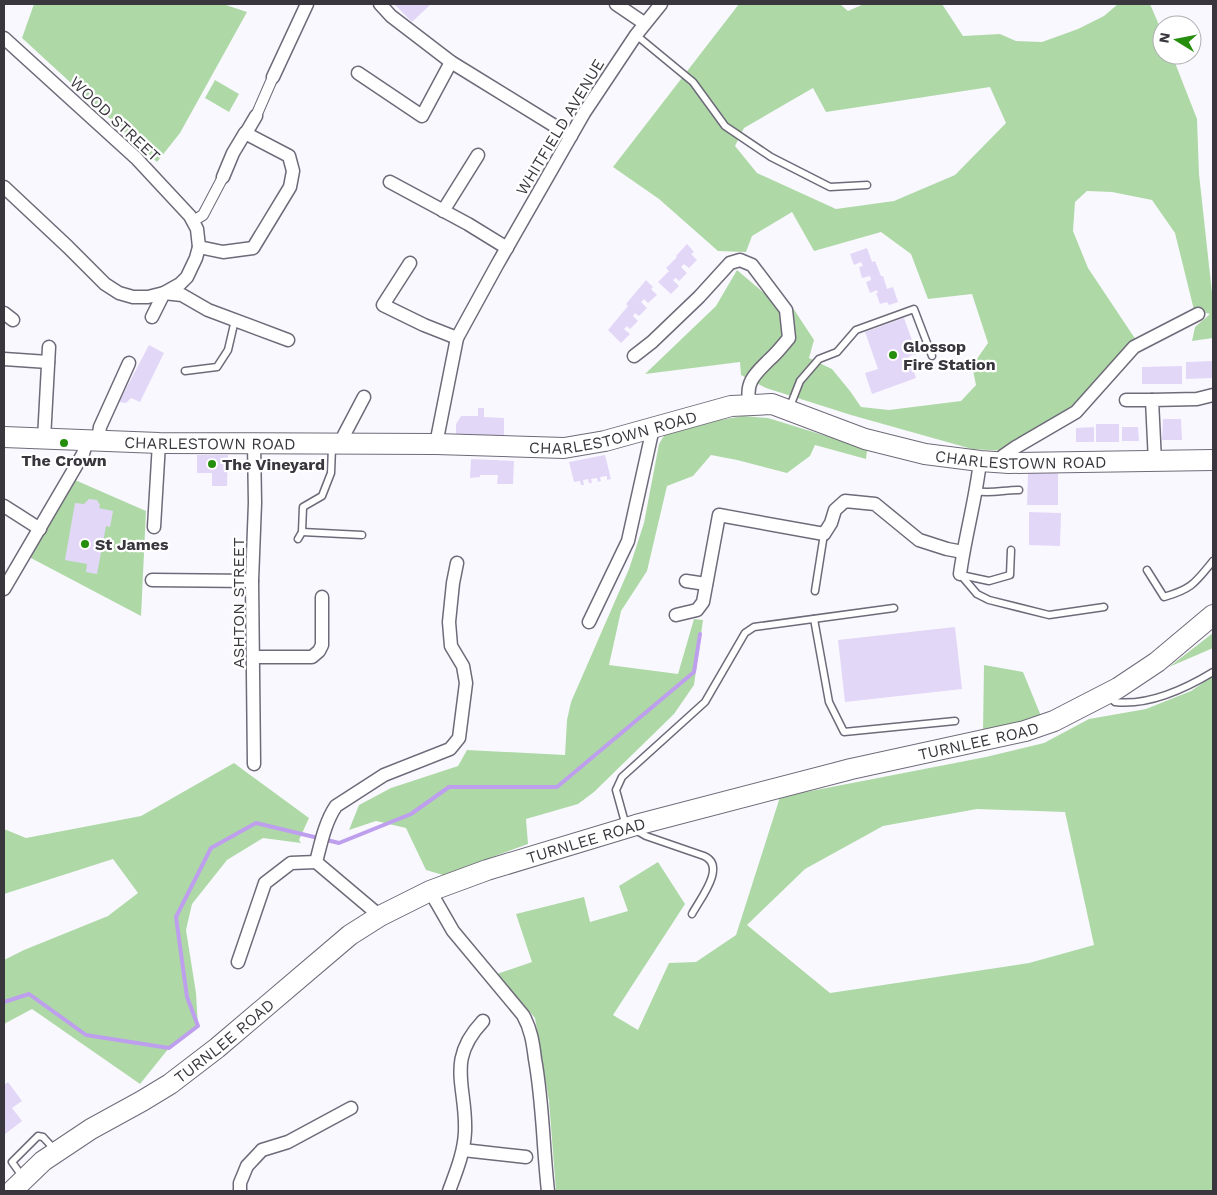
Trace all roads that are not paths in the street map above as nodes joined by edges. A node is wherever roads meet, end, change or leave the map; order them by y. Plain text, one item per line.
1 (307, 4) edge
2 (380, 4) edge
3 (616, 4) edge
4 (661, 4) edge
5 (644, 23) junction
6 (636, 34) junction
7 (4, 38) edge
8 (451, 62) junction
9 (358, 73) dead end
10 (273, 77) joint
11 (256, 116) joint
12 (246, 133) junction
13 (571, 136) junction
14 (478, 155) dead end
15 (223, 177) joint
16 (390, 182) dead end
17 (867, 185) dead end
18 (4, 187) edge
19 (443, 211) junction
20 (195, 225) junction
21 (200, 247) junction
22 (507, 248) junction
23 (410, 263) dead end
24 (164, 293) junction
25 (1198, 314) dead end
26 (152, 316) dead end
27 (235, 320) junction
28 (457, 338) junction
29 (288, 340) dead end
30 (49, 347) dead end
31 (634, 356) dead end
32 (932, 356) dead end
33 (4, 359) edge
34 (48, 362) junction
35 (129, 363) dead end
36 (185, 371) dead end
37 (1213, 395) edge
38 (364, 397) dead end
39 (1126, 400) dead end
40 (1152, 400) junction
41 (750, 404) junction
42 (788, 410) junction
43 (653, 428) junction
44 (4, 437) edge
45 (44, 439) junction
46 (92, 440) junction
47 (159, 443) junction
48 (254, 443) junction
49 (338, 444) junction
50 (436, 444) junction
51 (1213, 460) edge
52 (980, 461) junction
53 (1155, 462) junction
54 (1000, 463) junction
55 (1019, 490) dead end
56 (975, 491) junction
57 (4, 506) edge
58 (154, 527) dead end
59 (40, 529) junction
60 (302, 532) junction
61 (824, 534) junction
62 (362, 536) dead end
63 (298, 540) dead end
64 (1011, 550) dead end
65 (963, 552) junction
66 (1213, 561) edge
67 (457, 563) dead end
68 (1146, 570) dead end
69 (960, 574) junction
70 (152, 580) dead end
71 (252, 580) junction
72 (686, 581) dead end
73 (706, 584) junction
74 (4, 589) edge
75 (815, 591) dead end
76 (322, 597) dead end
77 (1104, 607) dead end
78 (894, 608) dead end
79 (676, 615) dead end
80 (1213, 615) edge
81 (814, 619) junction
82 (589, 622) dead end
83 (254, 657) junction
84 (1213, 672) edge
85 (1107, 695) junction
86 (955, 721) dead end
87 (254, 764) dead end
88 (631, 826) junction
89 (316, 862) junction
90 (430, 891) junction
91 (692, 914) dead end
92 (380, 916) junction
93 (238, 962) dead end
94 (483, 1021) dead end
95 (351, 1108) dead end
96 (463, 1150) junction
97 (526, 1157) dead end
98 (18, 1186) edge
99 (240, 1191) edge
100 (449, 1191) edge
101 (548, 1191) edge

1 - 10 street
2 - 8 street
3 - 5 street
4 - 5 street, WHITFIELD AVENUE
5 - 6 street, WHITFIELD AVENUE
6 - 13 street, WHITFIELD AVENUE
6 - 17 lane
7 - 20 street, WOOD STREET
8 - 9 street
8 - 13 street
10 - 11 street
11 - 12 street
12 - 15 street
12 - 21 street
13 - 22 street, WHITFIELD AVENUE
14 - 19 street
15 - 20 street
16 - 19 street
18 - 24 street
19 - 22 street
20 - 21 street
21 - 24 street
22 - 28 street, WHITFIELD AVENUE
23 - 28 street
24 - 26 street
24 - 27 street
25 - 54 street
27 - 29 street
27 - 36 lane
28 - 50 street, WHITFIELD AVENUE
30 - 34 street
31 - 41 street
32 - 42 lane
33 - 34 street
34 - 45 street
35 - 46 street
37 - 40 street
38 - 49 street
39 - 40 street
40 - 53 street
41 - 42 main road, CHARLESTOWN ROAD
41 - 43 main road, CHARLESTOWN ROAD
42 - 52 main road, CHARLESTOWN ROAD
43 - 50 main road, CHARLESTOWN ROAD
43 - 82 street
44 - 45 main road, CHARLESTOWN ROAD
45 - 46 main road, CHARLESTOWN ROAD
46 - 47 main road, CHARLESTOWN ROAD
46 - 59 street
47 - 48 main road, CHARLESTOWN ROAD
47 - 58 street
48 - 49 main road, CHARLESTOWN ROAD
48 - 71 street, ASHTON STREET
49 - 50 main road, CHARLESTOWN ROAD
49 - 60 lane
51 - 53 main road, CHARLESTOWN ROAD
52 - 54 main road, CHARLESTOWN ROAD
52 - 56 street
53 - 54 main road, CHARLESTOWN ROAD
55 - 56 lane
56 - 65 street
57 - 59 street
59 - 74 street
60 - 62 lane
60 - 63 lane
61 - 65 street
61 - 73 street
61 - 75 lane
64 - 69 lane
65 - 69 street
66 - 68 lane
67 - 89 street
69 - 77 lane
70 - 71 street
71 - 83 street, ASHTON STREET
72 - 73 street
73 - 79 street
76 - 83 street
78 - 81 lane
80 - 85 main road, TURNLEE ROAD
81 - 86 lane
81 - 88 lane
83 - 87 street, ASHTON STREET
84 - 85 lane
85 - 88 main road, TURNLEE ROAD
88 - 90 main road, TURNLEE ROAD
88 - 91 lane
89 - 92 street
89 - 93 street
90 - 92 main road, TURNLEE ROAD
90 - 101 street
92 - 98 main road, TURNLEE ROAD
94 - 96 street
95 - 99 street
96 - 97 street
96 - 100 street

